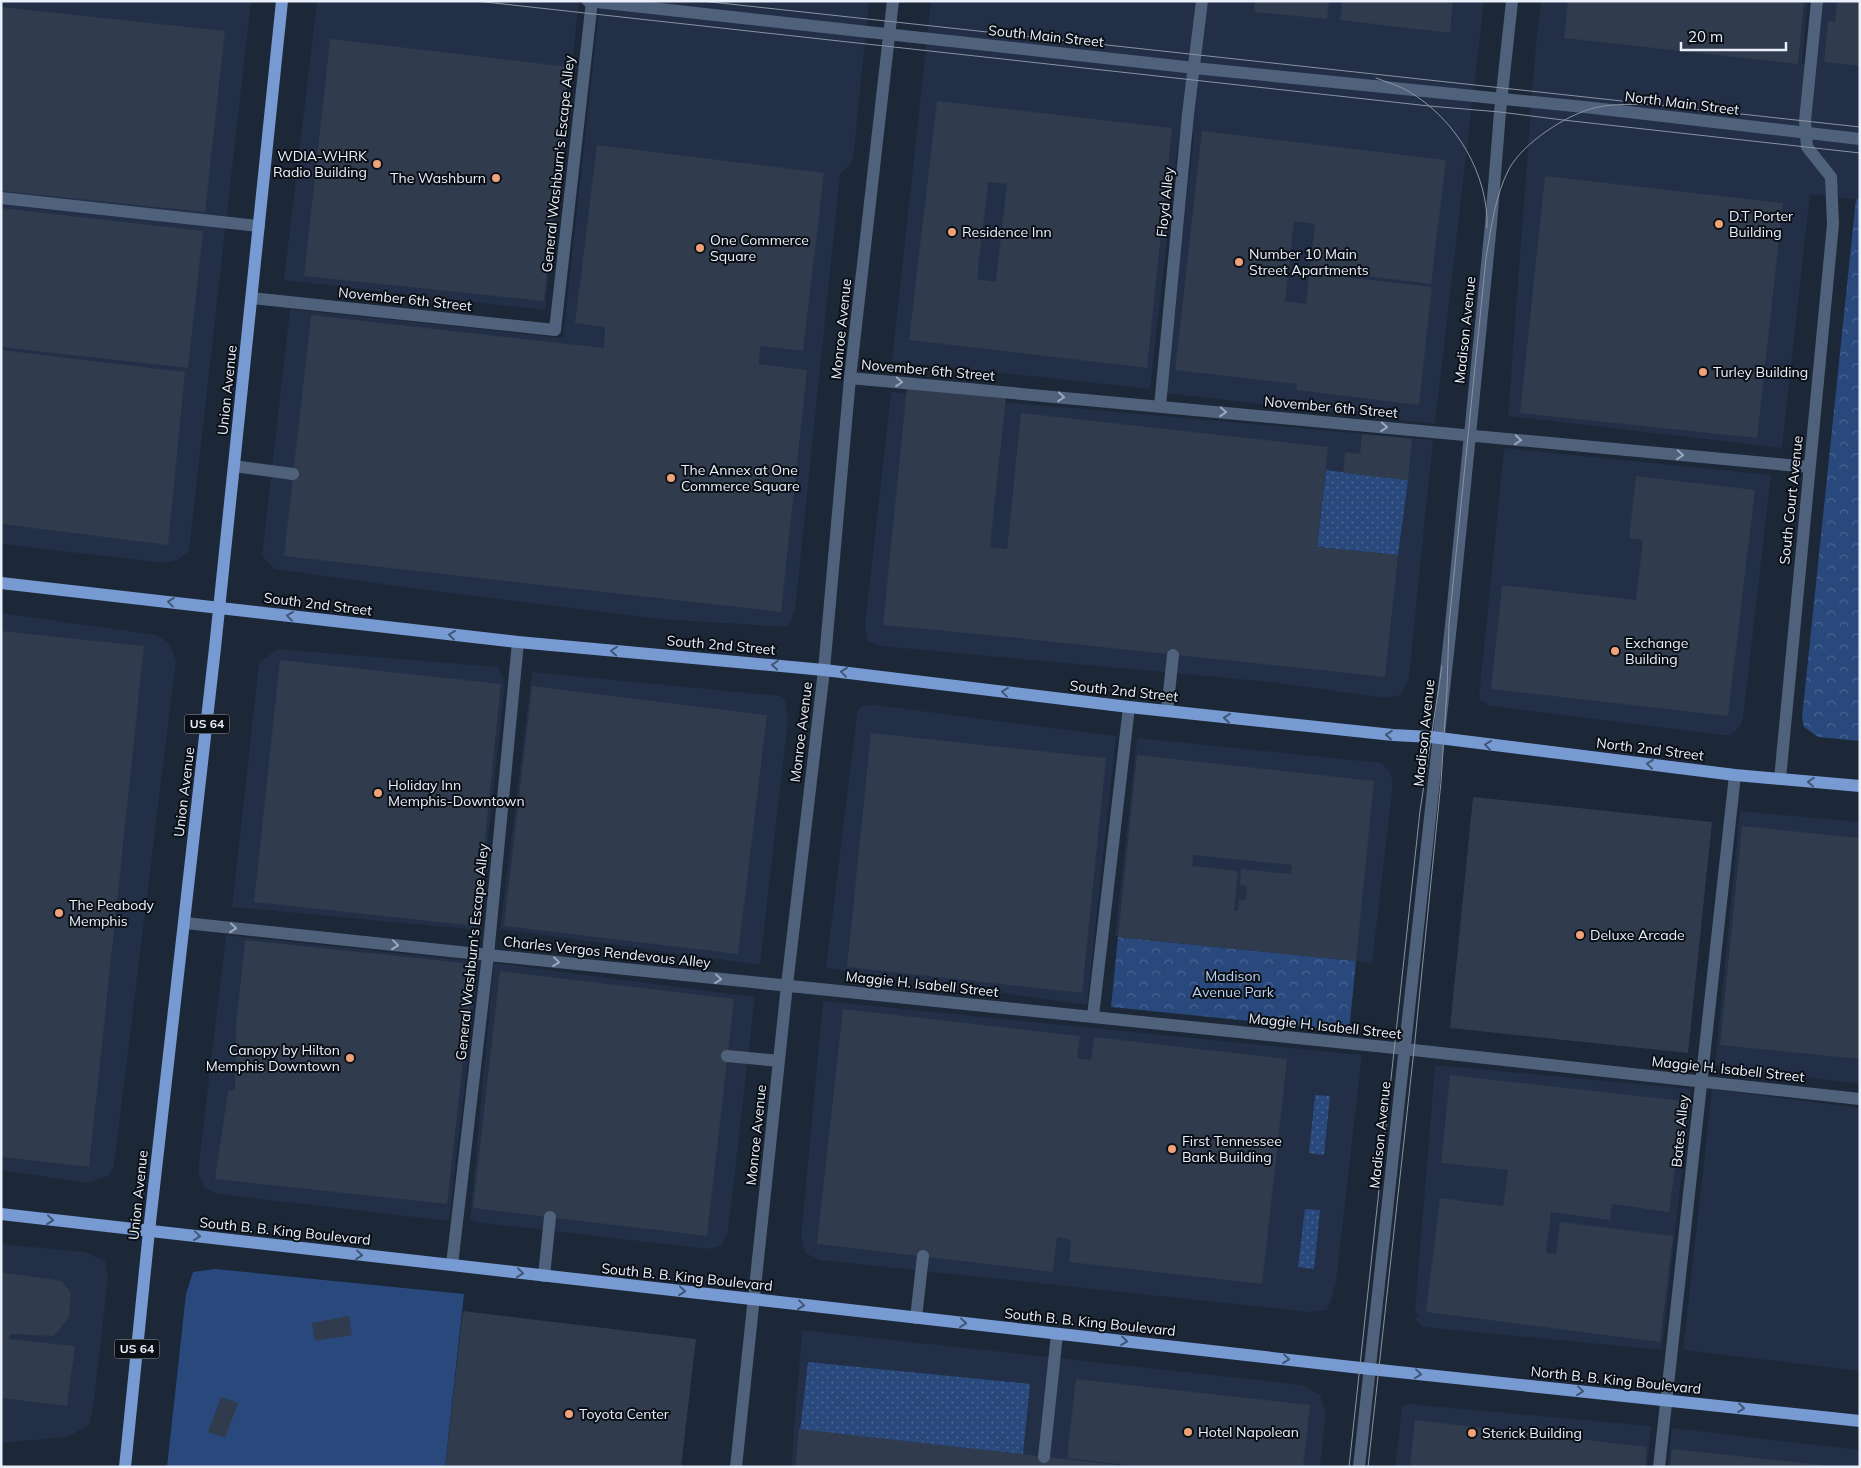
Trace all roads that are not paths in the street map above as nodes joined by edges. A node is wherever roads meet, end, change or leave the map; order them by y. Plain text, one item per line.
1 (282, 1) edge
2 (590, 1) edge
3 (893, 1) edge
4 (1202, 1) edge
5 (1512, 1) edge
6 (1817, 1) edge
7 (889, 34) junction
8 (1194, 67) junction
9 (1501, 100) junction
10 (1806, 132) junction
11 (1860, 139) edge
12 (1, 198) edge
13 (259, 226) junction
14 (252, 298) junction
15 (555, 330) joint
16 (850, 378) junction
17 (1160, 406) junction
18 (1469, 435) junction
19 (234, 466) junction
20 (1809, 467) junction
21 (293, 474) dead end
22 (1, 583) edge
23 (220, 608) junction
24 (518, 642) junction
25 (1173, 655) dead end
26 (824, 670) junction
27 (1129, 707) junction
28 (1167, 711) junction
29 (1438, 738) junction
30 (1735, 775) junction
31 (1780, 779) junction
32 (1860, 786) edge
33 (185, 923) junction
34 (488, 955) junction
35 (787, 985) junction
36 (1094, 1016) junction
37 (1404, 1049) junction
38 (727, 1056) dead end
39 (779, 1061) junction
40 (1701, 1081) junction
41 (1860, 1099) edge
42 (1, 1214) edge
43 (550, 1217) dead end
44 (149, 1231) junction
45 (923, 1256) dead end
46 (452, 1265) junction
47 (544, 1276) junction
48 (753, 1299) junction
49 (916, 1318) junction
50 (1057, 1334) junction
51 (1370, 1369) junction
52 (1666, 1400) junction
53 (1860, 1421) edge
54 (1044, 1457) dead end
55 (125, 1467) edge
56 (736, 1467) edge
57 (1359, 1467) edge
58 (1658, 1467) edge

1 - 13 main road, Union Avenue
2 - 7 street, South Main Street
2 - 15 street, General Washburn's Escape Alley
3 - 7 street, Monroe Avenue
4 - 8 street, Floyd Alley
5 - 9 street, Madison Avenue
6 - 10 street, South Court Avenue
7 - 8 street, South Main Street
7 - 16 street, Monroe Avenue
8 - 9 street, South Main Street
8 - 17 street, Floyd Alley
9 - 10 street, North Main Street
9 - 18 street, Madison Avenue
10 - 11 street, North Main Street
10 - 20 street, South Court Avenue
12 - 13 street
13 - 14 main road, Union Avenue
14 - 15 street, November 6th Street
14 - 19 main road, Union Avenue
16 -> 17 street, November 6th Street
16 - 26 street, Monroe Avenue
17 -> 18 street, November 6th Street
18 -> 20 street, November 6th Street
18 - 29 street, Madison Avenue
19 - 21 street
19 - 23 main road, Union Avenue
20 - 31 street, South Court Avenue
23 -> 22 main road, South 2nd Street
24 -> 23 main road, South 2nd Street
23 - 33 main road, Union Avenue / US 64
26 -> 24 main road, South 2nd Street
24 - 34 street, General Washburn's Escape Alley
25 - 28 street
27 -> 26 main road, South 2nd Street
26 - 35 street, Monroe Avenue
27 - 28 main road, South 2nd Street
27 - 36 street
29 -> 28 main road, South 2nd Street
30 -> 29 main road, North 2nd Street
29 - 37 street, Madison Avenue
30 - 31 main road, North 2nd Street
30 - 40 street, Bates Alley
32 -> 31 main road, North 2nd Street
33 -> 34 street, Charles Vergos Rendevous Alley
33 - 44 main road, Union Avenue / US 64
34 -> 35 street, Charles Vergos Rendevous Alley
34 - 46 street, General Washburn's Escape Alley
35 - 36 street, Maggie H. Isabell Street
35 - 39 street, Monroe Avenue
36 - 37 street, Maggie H. Isabell Street
37 - 40 street, Maggie H. Isabell Street
37 - 51 street, Madison Avenue
38 - 39 street
39 - 48 street, Monroe Avenue
40 - 41 street, Maggie H. Isabell Street
40 - 52 street, Bates Alley
42 -> 44 main road, South B. B. King Boulevard
43 - 47 street
44 -> 46 main road, South B. B. King Boulevard
44 - 55 main road, Union Avenue / US 64
45 - 49 street
46 -> 47 main road, South B. B. King Boulevard
47 -> 48 main road, South B. B. King Boulevard
48 -> 49 main road, South B. B. King Boulevard
48 - 56 street, Monroe Avenue
49 -> 50 main road, South B. B. King Boulevard
50 -> 51 main road, South B. B. King Boulevard
50 - 54 street
51 -> 52 main road, North B. B. King Boulevard
51 - 57 street, Madison Avenue
52 -> 53 main road, North B. B. King Boulevard
52 - 58 street, Bates Alley

